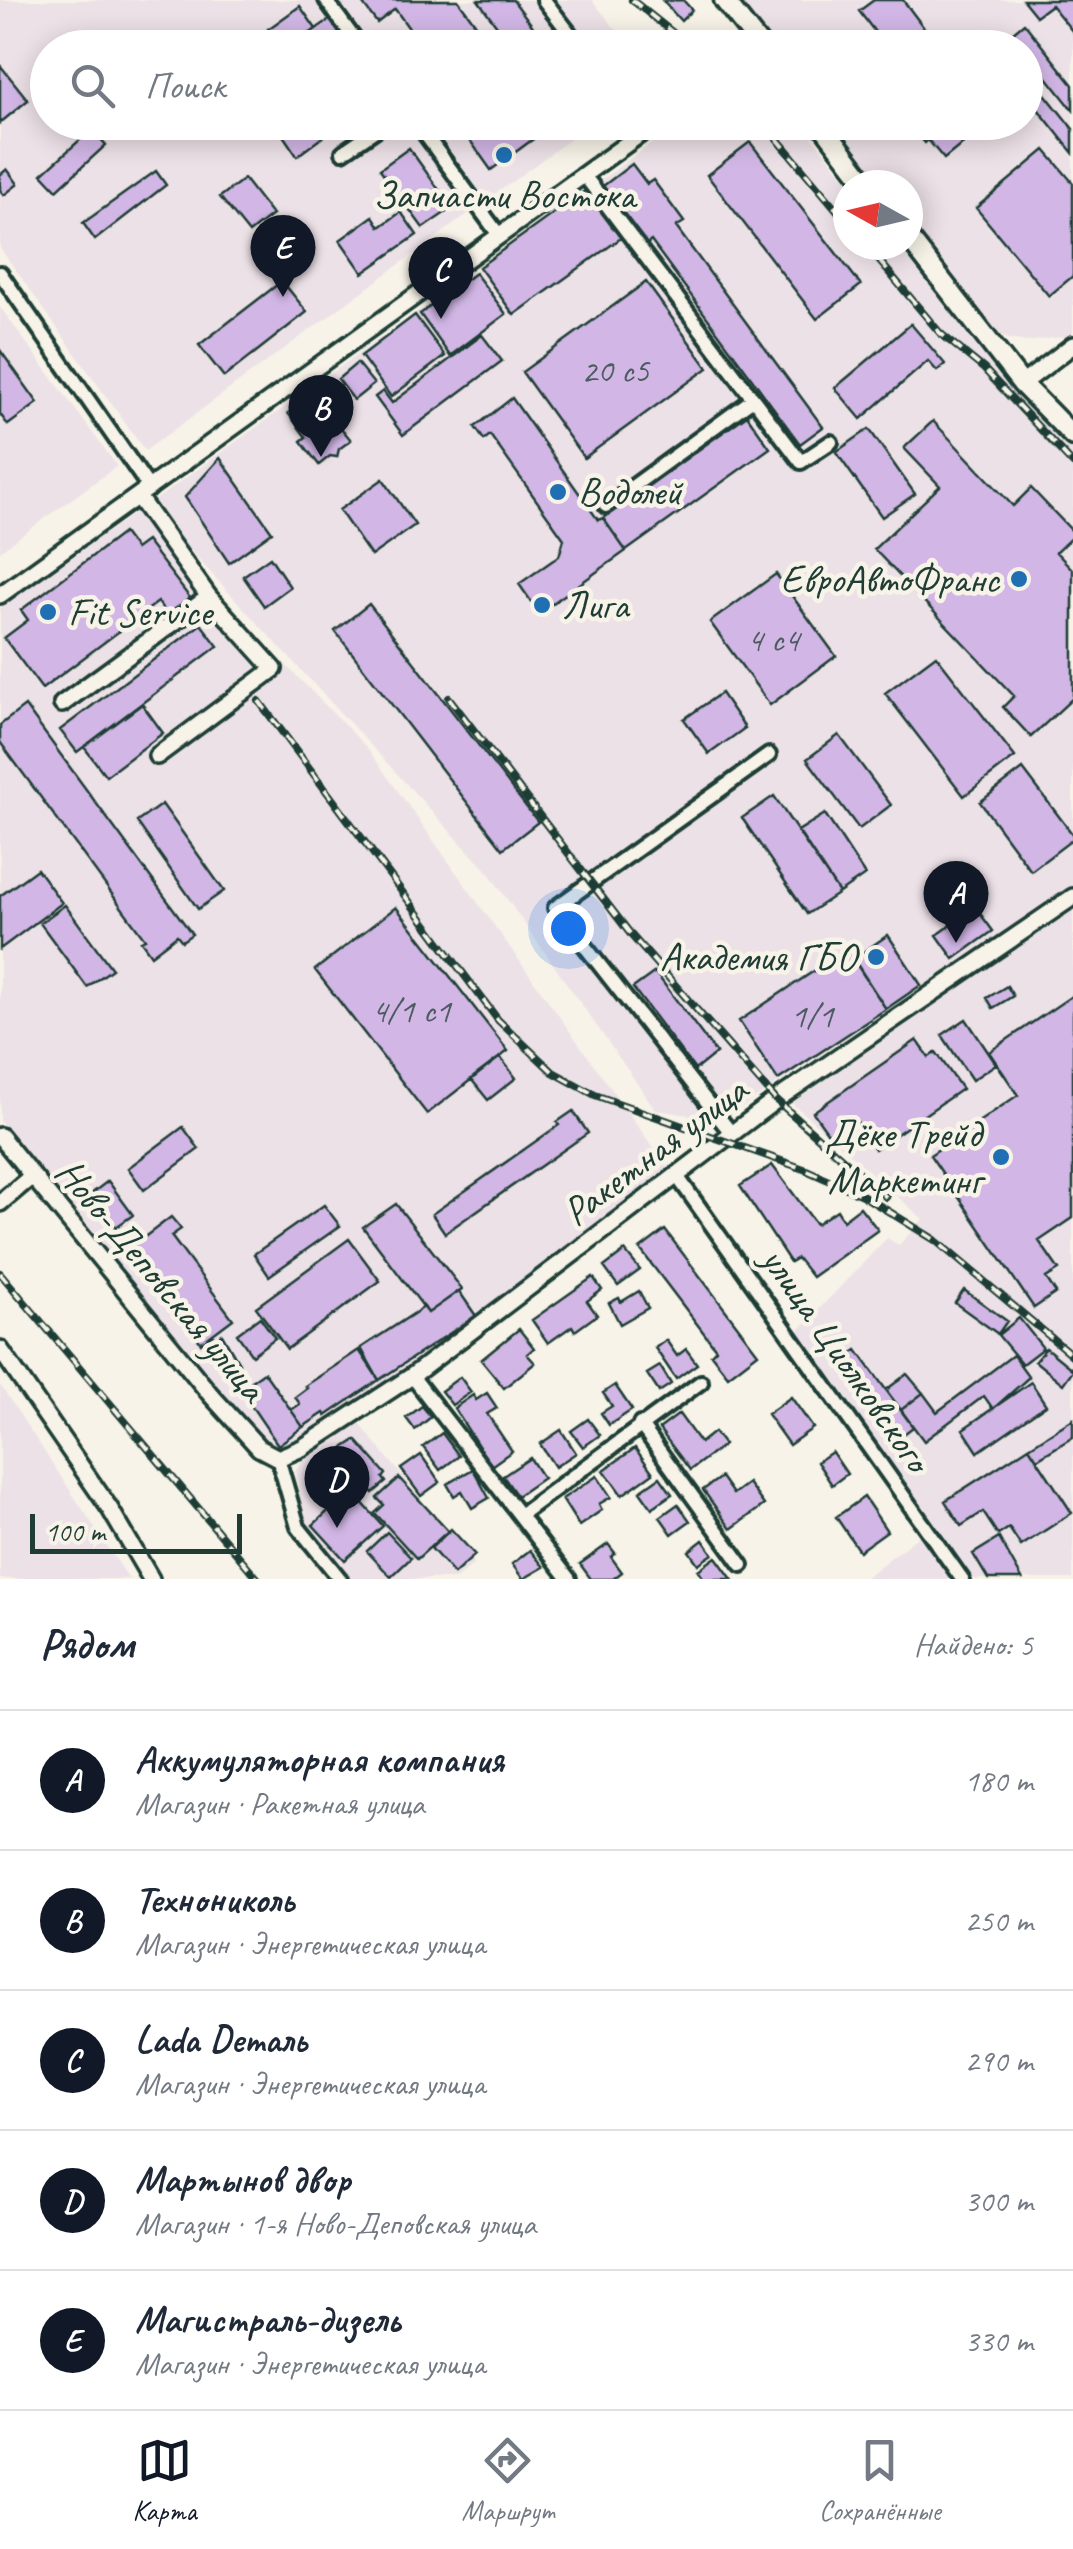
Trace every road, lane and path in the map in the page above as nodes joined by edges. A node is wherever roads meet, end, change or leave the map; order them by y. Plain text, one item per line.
1 (326, 0) edge
2 (544, 0) edge
3 (724, 0) edge
4 (348, 30) edge
5 (567, 30) edge
6 (748, 30) edge
7 (361, 140) edge
8 (429, 140) edge
9 (628, 140) edge
10 (834, 140) edge
11 (343, 152) dead end
12 (857, 170) edge
13 (584, 174) junction
14 (499, 235) junction
15 (923, 255) edge
16 (0, 273) edge
17 (1073, 345) edge
18 (1022, 384) junction
19 (753, 399) junction
20 (1073, 436) edge
21 (831, 442) dead end
22 (144, 493) junction
23 (606, 506) dead end
24 (0, 595) edge
25 (210, 596) junction
26 (62, 704) dead end
27 (769, 755) dead end
28 (156, 756) dead end
29 (1073, 897) edge
30 (732, 1134) junction
31 (0, 1136) edge
32 (32, 1176) junction
33 (677, 1176) junction
34 (0, 1203) edge
35 (0, 1349) edge
36 (412, 1376) junction
37 (701, 1382) dead end
38 (640, 1424) junction
39 (278, 1458) junction
40 (520, 1516) junction
41 (742, 1565) dead end
42 (151, 1579) edge
43 (340, 1579) edge
44 (569, 1579) edge
45 (962, 1579) edge

1 - 4 street
2 - 5 street
3 - 6 main road
7 - 11 street
8 - 14 street
9 - 13 street
10 - 12 main road
13 - 14 street
13 - 19 street
14 - 22 street
15 - 18 main road
16 - 22 street
17 - 18 street
18 - 20 main road
19 - 21 street
19 - 23 street
22 - 24 street
22 - 25 street
25 - 26 street
25 - 28 street
27 - 30 street
29 - 30 street, Ракетная улица
30 - 33 street, Ракетная улица
31 - 32 street, Ново-Деповская улица
32 - 34 street
32 - 39 street, Ново-Деповская улица
33 - 36 street, Ракетная улица
33 - 45 street, улица Циолковского
35 - 42 street
36 - 39 street, Ракетная улица
36 - 40 street
37 - 38 street
38 - 40 street
38 - 41 street
39 - 43 street
40 - 44 street

